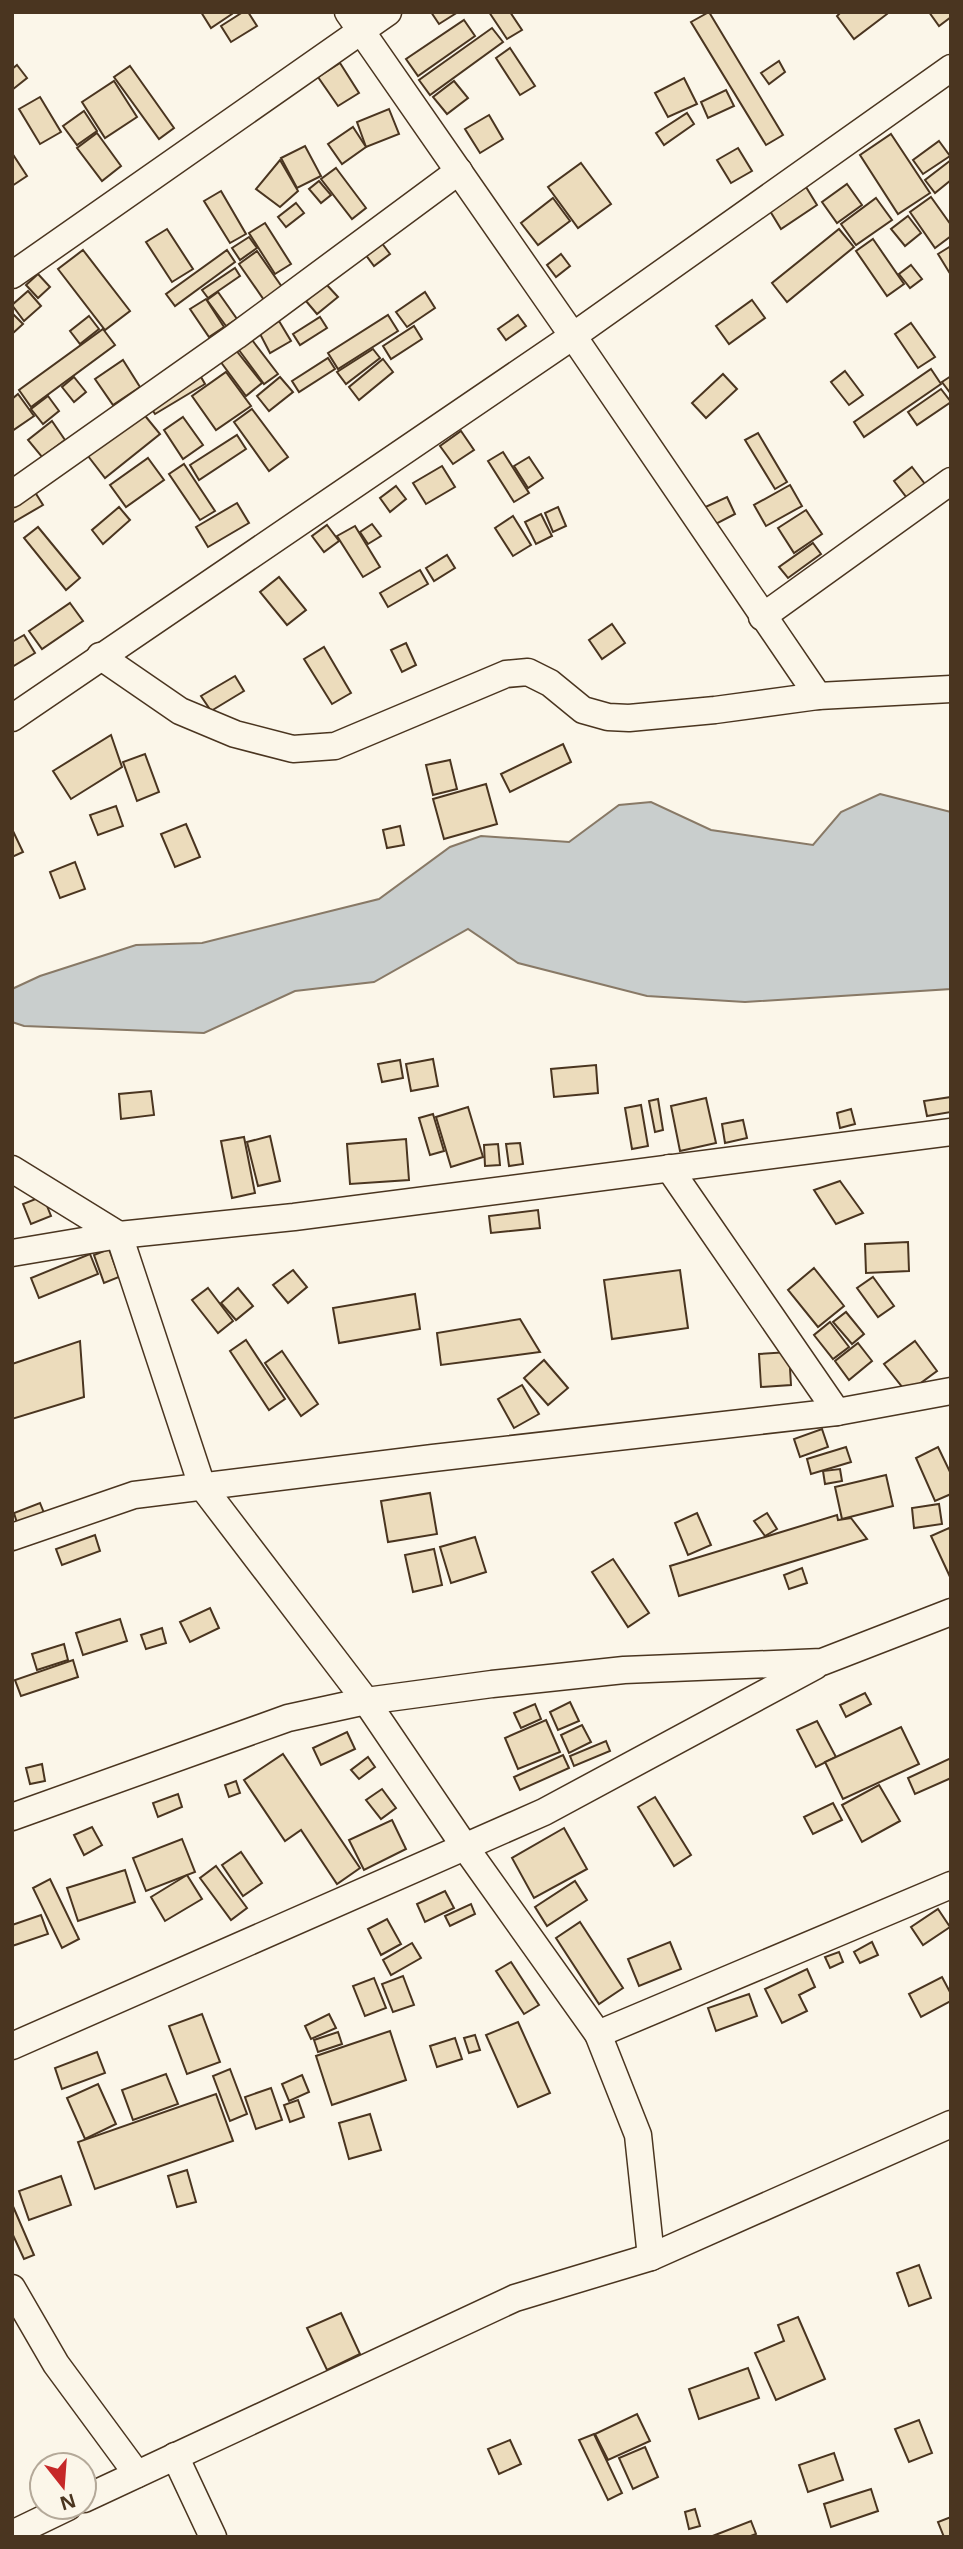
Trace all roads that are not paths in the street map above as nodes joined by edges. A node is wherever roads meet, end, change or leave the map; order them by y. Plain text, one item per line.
1 (388, 12) edge
2 (355, 22) edge
3 (951, 68) edge
4 (459, 171) junction
5 (12, 275) edge
6 (573, 336) junction
7 (951, 481) edge
8 (12, 494) edge
9 (762, 617) junction
10 (100, 656) junction
11 (951, 689) edge
12 (817, 696) junction
13 (12, 718) edge
14 (951, 1132) edge
15 (669, 1168) junction
16 (12, 1169) edge
17 (119, 1235) junction
18 (12, 1253) edge
19 (951, 1391) edge
20 (837, 1412) junction
21 (202, 1486) junction
22 (12, 1537) edge
23 (951, 1612) edge
24 (822, 1662) junction
25 (366, 1701) junction
26 (12, 1817) edge
27 (466, 1847) junction
28 (951, 1885) edge
29 (598, 2034) junction
30 (12, 2046) edge
31 (951, 2124) edge
32 (651, 2257) junction
33 (12, 2288) edge
34 (175, 2456) junction
35 (138, 2474) junction
36 (98, 2493) edge
37 (39, 2521) edge
38 (12, 2534) edge
39 (214, 2537) edge

1 - 2 street
2 - 4 street
2 - 5 street
3 - 6 street
4 - 6 street
4 - 8 street
6 - 9 street
6 - 10 street
7 - 9 street
9 - 12 street
10 - 12 street
10 - 13 street
11 - 12 street
14 - 15 street
15 - 17 street
15 - 20 street
16 - 17 street
17 - 18 street
17 - 21 street
19 - 20 street
20 - 21 street
21 - 22 street
21 - 25 street
23 - 24 street
24 - 25 street
24 - 27 street
25 - 26 street
25 - 27 street
27 - 29 street
27 - 30 street
28 - 29 street
29 - 32 street
31 - 32 street
32 - 34 street
33 - 35 street
34 - 35 street
34 - 39 street
35 - 36 street
37 - 38 street

